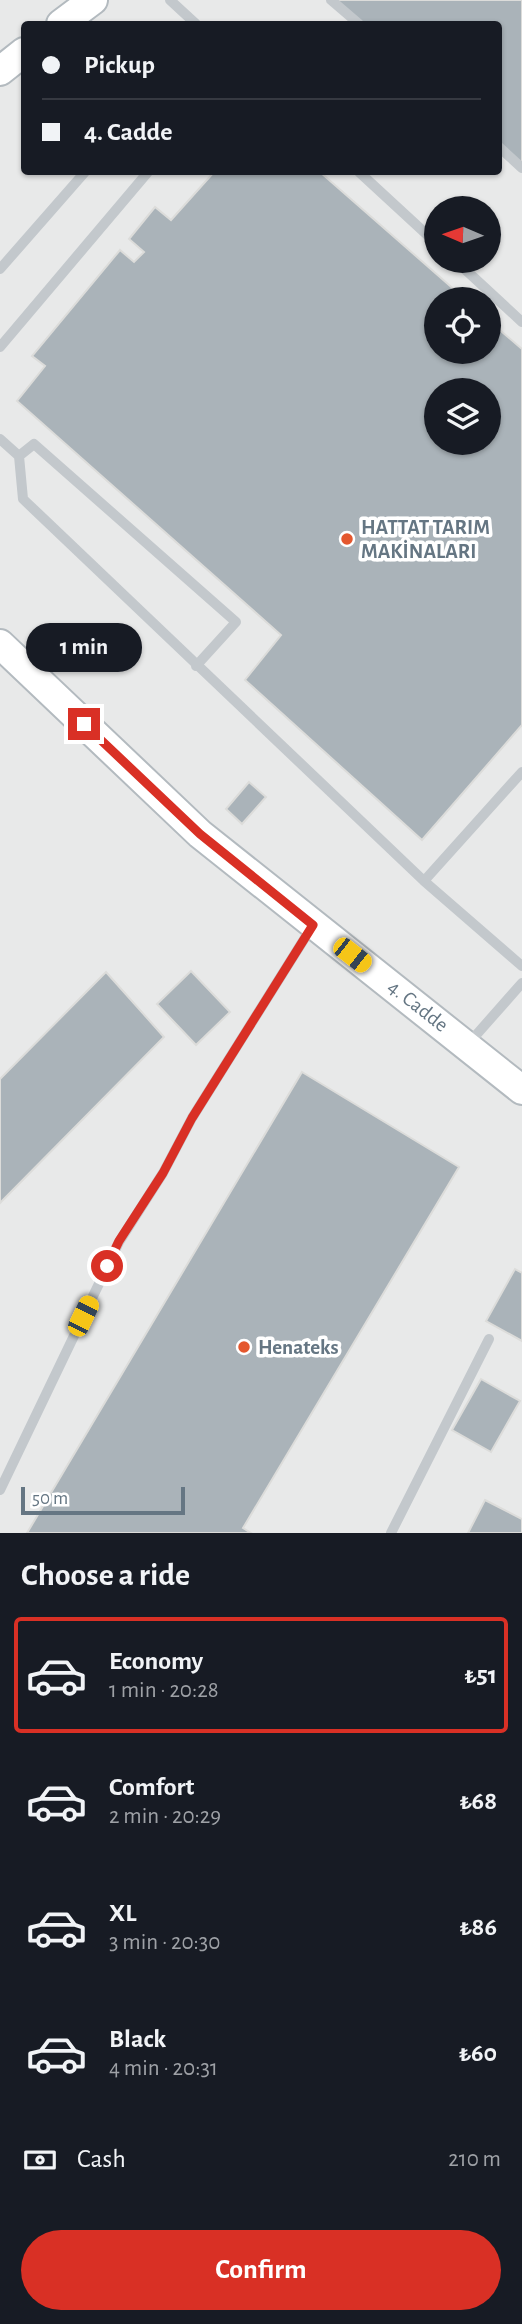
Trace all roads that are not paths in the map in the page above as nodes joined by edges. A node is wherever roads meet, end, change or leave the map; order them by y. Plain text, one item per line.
1 (93, 0) edge
2 (170, 0) edge
3 (331, 0) edge
4 (65, 21) edge
5 (193, 21) edge
6 (356, 21) edge
7 (21, 54) edge
8 (0, 71) edge
9 (502, 150) edge
10 (522, 168) edge
11 (82, 175) edge
12 (145, 175) edge
13 (362, 175) edge
14 (424, 232) edge
15 (0, 269) edge
16 (469, 273) edge
17 (522, 322) edge
18 (0, 347) edge
19 (0, 439) edge
20 (19, 456) junction
21 (0, 644) edge
22 (196, 666) junction
23 (522, 772) edge
24 (424, 881) junction
25 (313, 925) junction
26 (522, 966) edge
27 (522, 983) edge
28 (469, 1047) junction
29 (522, 1090) edge
30 (489, 1339) dead end
31 (0, 1490) edge
32 (391, 1533) edge

1 - 4 street
2 - 5 lane
3 - 6 lane
7 - 8 street
9 - 10 lane
11 - 15 lane
12 - 18 lane
13 - 14 lane
16 - 17 lane
19 - 20 lane
20 - 22 lane
20 - 22 lane
21 - 25 street, 4. Cadde
22 - 24 lane
23 - 24 lane
24 - 26 lane
25 - 28 street, 4. Cadde
25 - 31 lane
27 - 28 lane
28 - 29 street, 4. Cadde
30 - 32 lane

